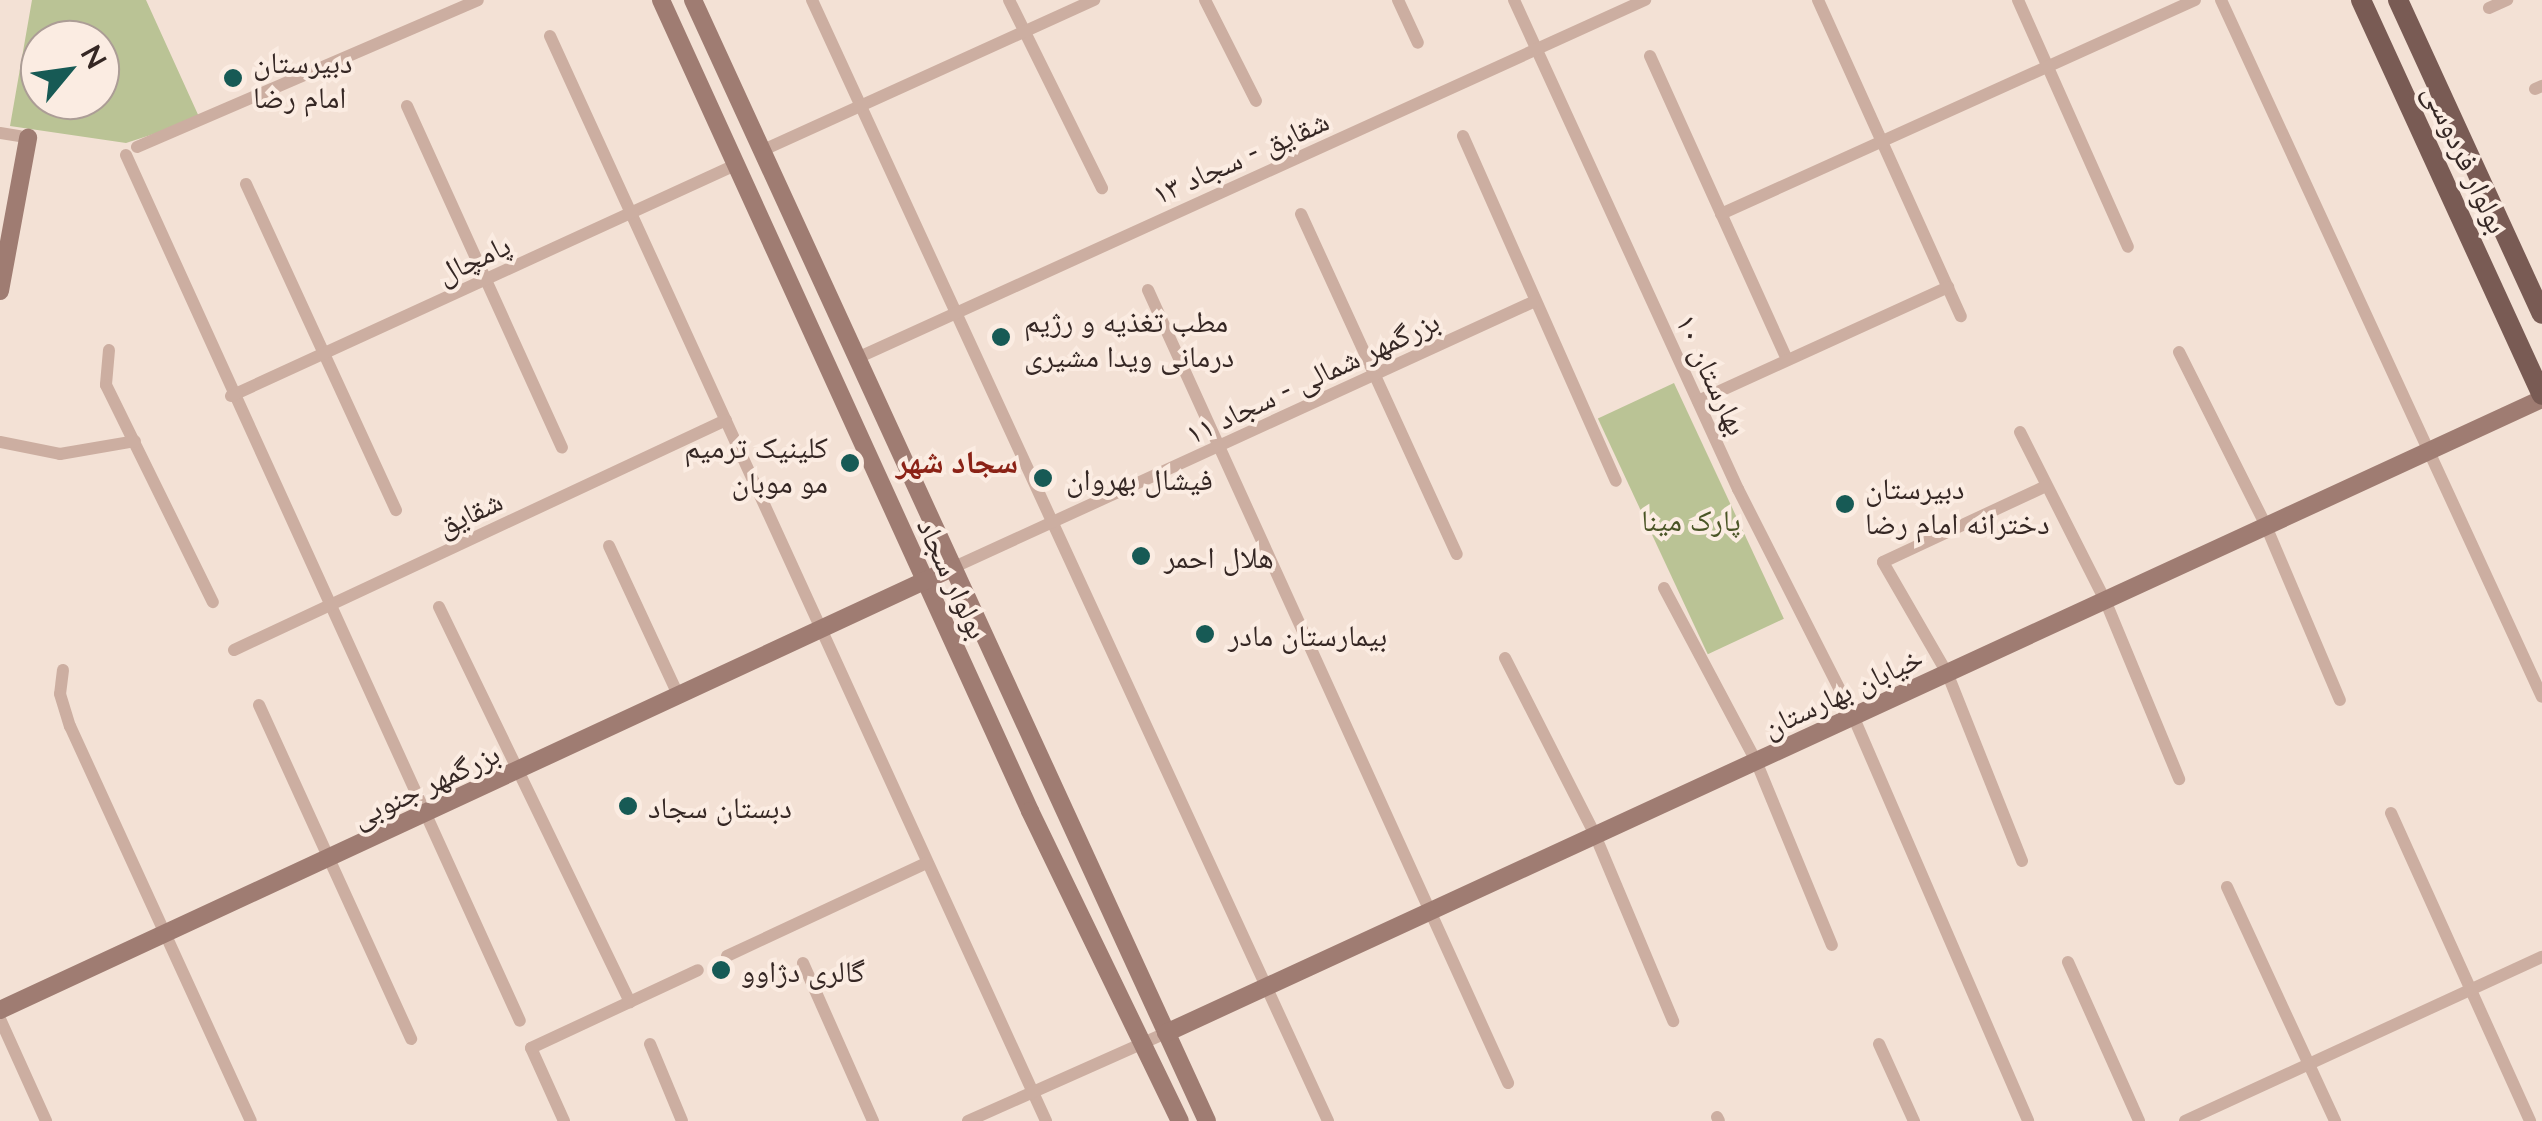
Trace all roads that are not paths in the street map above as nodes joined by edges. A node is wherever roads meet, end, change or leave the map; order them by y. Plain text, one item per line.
1 (478, 0) edge
2 (661, 0) edge
3 (694, 0) edge
4 (812, 0) edge
5 (1008, 0) edge
6 (1094, 0) edge
7 (1204, 0) edge
8 (1398, 0) edge
9 (1514, 0) edge
10 (1646, 0) edge
11 (1818, 0) edge
12 (2018, 0) edge
13 (2195, 0) edge
14 (2221, 0) edge
15 (2361, 0) edge
16 (2398, 0) edge
17 (2507, 0) edge
18 (2489, 8) dead end
19 (1024, 32) junction
20 (550, 36) dead end
21 (1418, 43) dead end
22 (1537, 49) junction
23 (1650, 56) dead end
24 (2048, 67) junction
25 (1256, 102) dead end
26 (407, 106) dead end
27 (860, 106) junction
28 (0, 133) edge
29 (1463, 136) dead end
30 (24, 137) joint
31 (1882, 142) junction
32 (762, 151) junction
33 (735, 165) junction
34 (246, 184) dead end
35 (1102, 188) dead end
36 (633, 212) junction
37 (1301, 214) dead end
38 (1722, 214) junction
39 (2128, 246) dead end
40 (486, 279) junction
41 (1948, 287) junction
42 (1148, 290) dead end
43 (0, 291) edge
44 (1534, 301) junction
45 (954, 314) junction
46 (2542, 314) edge
47 (1962, 316) dead end
48 (108, 350) dead end
49 (2179, 352) dead end
50 (324, 354) junction
51 (855, 359) junction
52 (1788, 360) junction
53 (1376, 374) junction
54 (232, 396) junction
55 (2542, 397) edge
56 (1698, 401) junction
57 (726, 420) junction
58 (2020, 432) dead end
59 (135, 441) junction
60 (0, 442) edge
61 (562, 447) dead end
62 (1216, 448) junction
63 (2430, 450) junction
64 (1616, 482) dead end
65 (2044, 487) junction
66 (396, 510) dead end
67 (1050, 523) junction
68 (2266, 526) junction
69 (609, 546) dead end
70 (1456, 554) dead end
71 (950, 569) junction
72 (925, 581) junction
73 (1664, 588) dead end
74 (2105, 600) junction
75 (212, 602) dead end
76 (328, 606) junction
77 (439, 607) dead end
78 (821, 631) junction
79 (234, 650) dead end
80 (1506, 658) dead end
81 (63, 670) dead end
82 (1947, 673) junction
83 (2538, 678) edge
84 (680, 697) junction
85 (2542, 698) edge
86 (2340, 700) dead end
87 (259, 706) dead end
88 (1853, 716) junction
89 (1756, 760) junction
90 (516, 772) junction
91 (2179, 779) dead end
92 (2391, 813) dead end
93 (424, 814) junction
94 (1595, 835) junction
95 (330, 858) junction
96 (2022, 862) dead end
97 (926, 863) junction
98 (2227, 888) dead end
99 (1428, 912) junction
100 (166, 934) junction
101 (1832, 945) dead end
102 (726, 956) dead end
103 (2542, 957) edge
104 (2068, 962) dead end
105 (803, 964) dead end
106 (698, 970) dead end
107 (1264, 987) junction
108 (2471, 990) junction
109 (630, 1002) junction
110 (0, 1010) edge
111 (0, 1020) edge
112 (520, 1021) dead end
113 (1673, 1022) dead end
114 (1166, 1032) junction
115 (412, 1038) dead end
116 (1142, 1043) junction
117 (650, 1044) dead end
118 (1879, 1044) dead end
119 (2310, 1064) junction
120 (1508, 1084) dead end
121 (1033, 1093) junction
122 (46, 1121) edge
123 (251, 1121) edge
124 (564, 1121) edge
125 (682, 1121) edge
126 (873, 1121) edge
127 (968, 1121) edge
128 (1046, 1121) edge
129 (1180, 1121) edge
130 (1207, 1121) edge
131 (1328, 1121) edge
132 (1914, 1121) edge
133 (2028, 1121) edge
134 (2139, 1121) edge
135 (2185, 1121) edge
136 (2335, 1121) edge
137 (2530, 1121) edge

1 - 54 street
2 - 33 street, بولوار سجاد
3 - 32 street, بولوار سجاد
4 - 27 street
5 - 19 street
6 - 19 street
7 - 25 street
8 - 21 street
9 - 22 street, بهارستان ۱۰
10 - 22 street, شقایق - سجاد ۱۳
11 - 31 street
12 - 24 street
13 - 24 street
14 - 63 street
15 - 55 main road, بولوار فردوسی
16 - 46 main road, بولوار فردوسی
17 - 18 street
19 - 27 street
19 - 35 street
20 - 36 street
22 - 45 street, شقایق - سجاد ۱۳
22 - 56 street, بهارستان ۱۰
23 - 38 street
24 - 31 street
24 - 39 street
26 - 40 street
27 - 32 street
27 - 45 street
28 - 30 street
29 - 44 street
30 - 43 street
31 - 38 street
31 - 41 street
32 - 51 street, بولوار سجاد
33 - 36 street, پامچال
33 - 72 street, بولوار سجاد
34 - 50 street
36 - 40 street, پامچال
36 - 57 street
37 - 53 street
38 - 52 street
40 - 50 street, پامچال
40 - 61 street
41 - 47 street
41 - 52 street
42 - 62 street
44 - 53 street, بزرگمهر شمالی - سجاد ۱۱
44 - 64 street
45 - 51 street, شقایق - سجاد ۱۳
45 - 67 street
48 - 59 street
49 - 68 street
50 - 54 street, پامچال
50 - 66 street
51 - 71 street, بولوار سجاد
52 - 56 street
53 - 62 street, بزرگمهر شمالی - سجاد ۱۱
53 - 70 street
54 - 76 street
55 - 63 street, خیابان بهارستان
56 - 88 street, بهارستان ۱۰
57 - 76 street, شقایق
57 - 78 street
58 - 65 street
59 - 60 street
59 - 75 street
62 - 67 street, بزرگمهر شمالی - سجاد ۱۱
62 - 99 street
63 - 68 street, خیابان بهارستان
63 - 83 street
65 - 74 street
65 - 82 street
67 - 71 street, بزرگمهر شمالی - سجاد ۱۱
67 - 107 street
68 - 74 street, خیابان بهارستان
68 - 86 street
69 - 84 street
71 - 72 street, بزرگمهر جنوبی
71 - 114 street, بولوار سجاد
72 - 78 street, بزرگمهر جنوبی
72 - 116 street, بولوار سجاد
73 - 89 street
74 - 82 street, خیابان بهارستان
74 - 91 street
76 - 79 street, شقایق
76 - 93 street
77 - 90 street
78 - 84 street, بزرگمهر جنوبی
78 - 97 street
80 - 94 street
81 - 100 street
82 - 88 street, خیابان بهارستان
82 - 96 street
83 - 85 street
84 - 90 street, بزرگمهر جنوبی
87 - 95 street
88 - 89 street, خیابان بهارستان
88 - 133 street, بهارستان ۱۰
89 - 94 street, خیابان بهارستان
89 - 101 street
90 - 93 street, بزرگمهر جنوبی
90 - 109 street
92 - 108 street
93 - 95 street, بزرگمهر جنوبی
93 - 112 street
94 - 99 street, خیابان بهارستان
94 - 113 street
95 - 100 street, بزرگمهر جنوبی
95 - 115 street
97 - 102 street
97 - 121 street
98 - 119 street
99 - 107 street, خیابان بهارستان
99 - 120 street
100 - 110 street, بزرگمهر جنوبی
100 - 123 street
103 - 108 street
104 - 134 street
105 - 126 street
106 - 109 street
107 - 114 street, خیابان بهارستان
107 - 131 street
108 - 119 street
108 - 137 street
109 - 124 street
111 - 122 street
114 - 116 street
114 - 130 street, بولوار سجاد
116 - 121 street
116 - 129 street, بولوار سجاد
117 - 125 street
118 - 132 street
119 - 135 street
119 - 136 street
121 - 127 street
121 - 128 street

